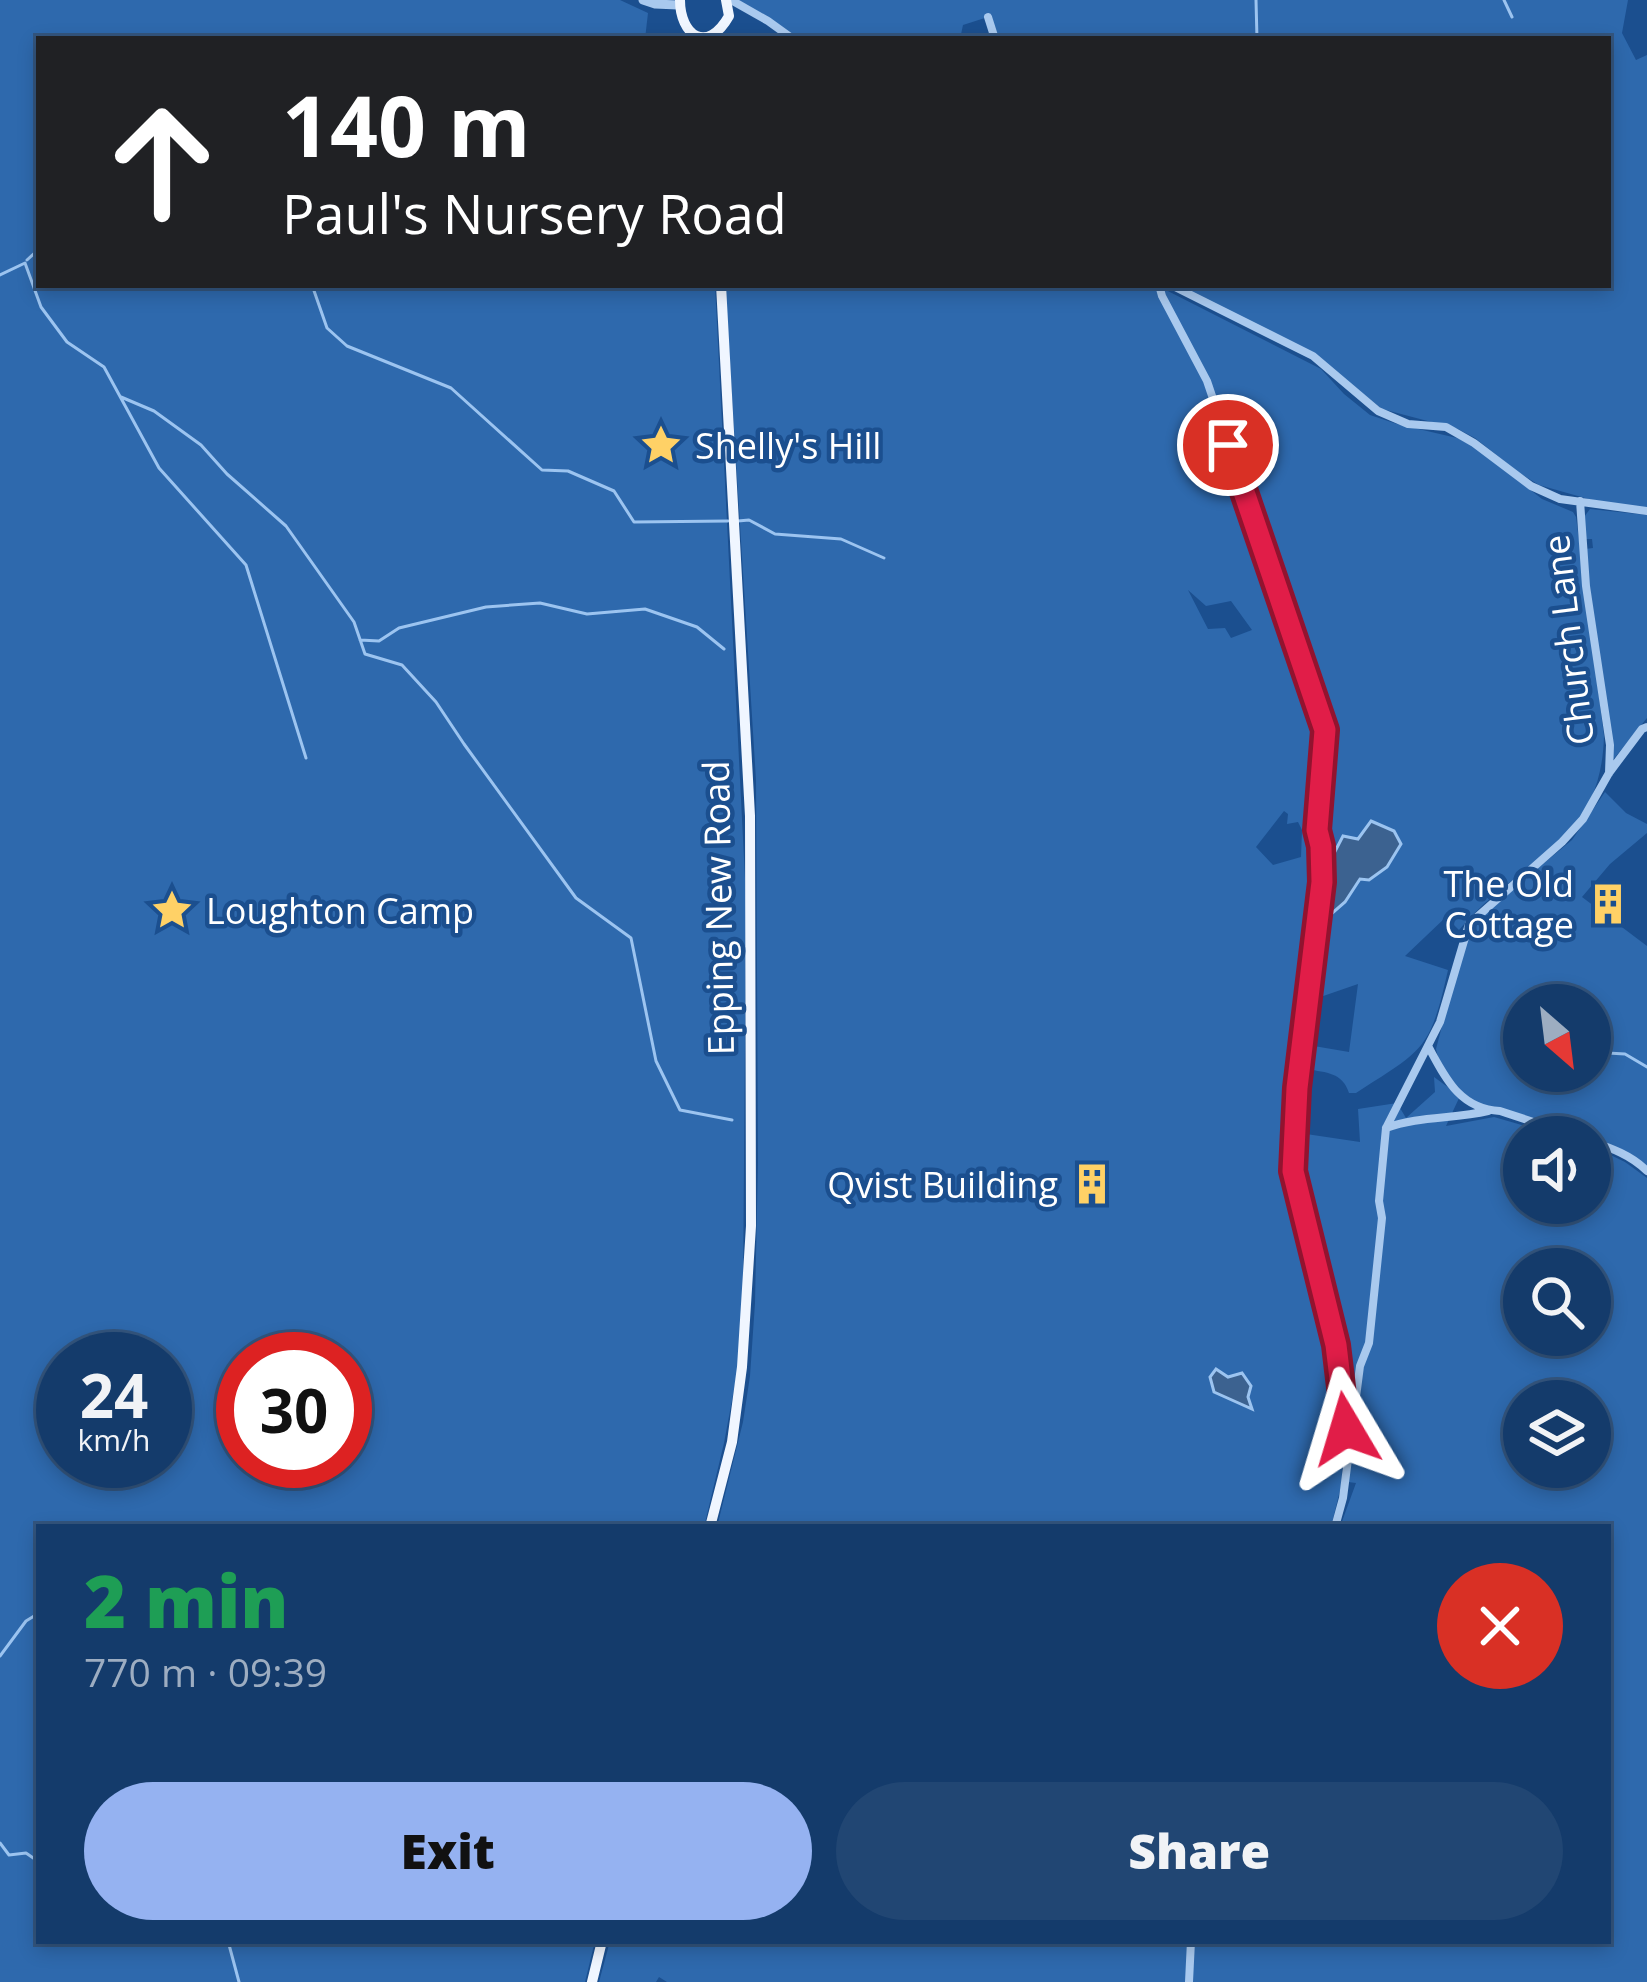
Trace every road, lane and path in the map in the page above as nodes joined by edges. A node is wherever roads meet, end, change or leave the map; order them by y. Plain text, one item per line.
1 (644, 0) edge
2 (728, 0) edge
3 (679, 2) edge
4 (749, 12) junction
5 (988, 16) dead end
6 (728, 20) junction
7 (697, 36) edge
8 (717, 36) edge
9 (789, 36) edge
10 (994, 36) edge
11 (721, 288) edge
12 (1160, 288) edge
13 (1177, 288) edge
14 (1580, 501) junction
15 (1647, 512) edge
16 (1646, 726) edge
17 (1609, 773) junction
18 (1428, 1046) junction
19 (1489, 1111) junction
20 (1512, 1116) edge
21 (1387, 1128) junction
22 (1611, 1149) edge
23 (1647, 1171) edge
24 (1351, 1435) junction
25 (711, 1524) edge
26 (1336, 1524) edge
27 (601, 1944) edge
28 (1191, 1944) edge
29 (592, 1982) edge
30 (1190, 1982) edge

1 - 3 street
2 - 4 street
2 - 6 main road
3 - 7 main road
4 - 6 street
4 - 9 street
5 - 10 street
6 - 8 main road
11 - 25 main road, Epping New Road
12 - 24 street
13 - 14 street
14 - 15 street
14 - 17 street, Church Lane
16 - 17 street
17 - 18 street
18 - 19 street
18 - 21 street
19 - 20 street
19 - 21 street
21 - 24 street
22 - 23 street
24 - 26 street
27 - 29 main road
28 - 30 street

